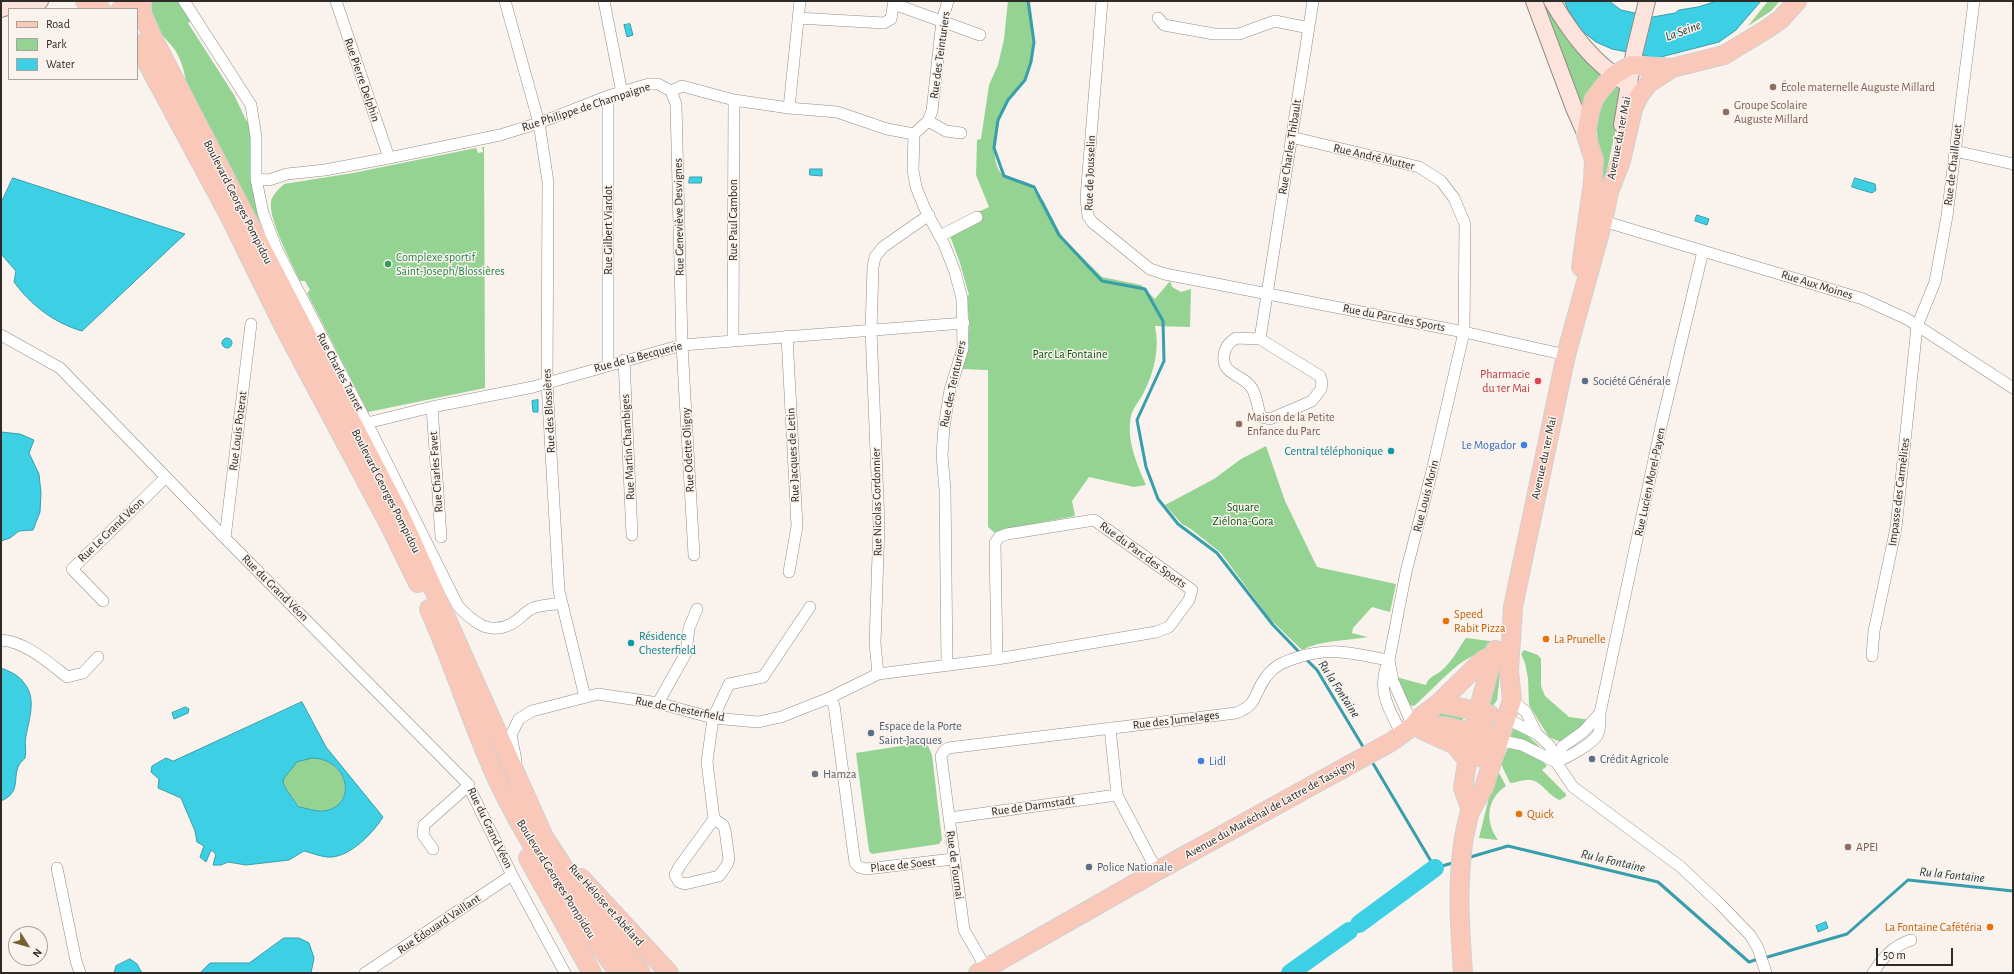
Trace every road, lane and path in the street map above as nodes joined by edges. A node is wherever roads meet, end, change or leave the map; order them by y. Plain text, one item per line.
1 (40, 1) edge
2 (85, 1) edge
3 (136, 1) edge
4 (142, 1) edge
5 (184, 1) edge
6 (336, 1) edge
7 (505, 1) edge
8 (604, 1) edge
9 (800, 1) edge
10 (948, 1) edge
11 (1102, 1) edge
12 (1313, 1) edge
13 (1534, 1) edge
14 (1552, 1) edge
15 (1797, 1) edge
16 (1974, 1) edge
17 (894, 2) edge
18 (12, 5) edge
19 (1645, 7) edge
20 (99, 8) edge
21 (123, 8) edge
22 (798, 18) junction
23 (1158, 18) dead end
24 (942, 21) junction
25 (1309, 28) junction
26 (980, 35) dead end
27 (138, 46) edge
28 (1633, 60) junction
29 (1672, 68) junction
30 (1622, 80) junction
31 (1649, 83) junction
32 (672, 91) junction
33 (622, 92) junction
34 (608, 96) junction
35 (734, 100) junction
36 (789, 108) junction
37 (928, 121) junction
38 (539, 123) junction
39 (961, 133) dead end
40 (914, 134) junction
41 (1586, 135) junction
42 (1291, 137) junction
43 (1955, 151) junction
44 (389, 158) junction
45 (1594, 160) junction
46 (2013, 164) edge
47 (256, 179) junction
48 (1609, 192) junction
49 (929, 215) junction
50 (976, 217) dead end
51 (1603, 221) junction
52 (940, 236) junction
53 (1703, 251) junction
54 (1267, 292) junction
55 (1578, 310) junction
56 (964, 322) junction
57 (252, 324) dead end
58 (1917, 326) junction
59 (870, 330) junction
60 (1464, 332) junction
61 (1, 335) edge
62 (787, 336) junction
63 (1260, 339) junction
64 (733, 340) junction
65 (682, 345) junction
66 (1566, 355) junction
67 (624, 360) junction
68 (608, 364) junction
69 (547, 383) junction
70 (2013, 388) edge
71 (432, 407) junction
72 (367, 422) junction
73 (166, 477) junction
74 (632, 535) dead end
75 (441, 537) dead end
76 (225, 538) junction
77 (694, 555) dead end
78 (789, 572) dead end
79 (103, 601) dead end
80 (562, 603) junction
81 (810, 607) dead end
82 (1513, 607) junction
83 (697, 609) dead end
84 (1, 640) edge
85 (1492, 655) junction
86 (1872, 656) dead end
87 (98, 657) dead end
88 (997, 659) junction
89 (1389, 660) junction
90 (947, 664) junction
91 (878, 674) junction
92 (585, 697) junction
93 (828, 698) junction
94 (1512, 700) junction
95 (658, 703) junction
96 (1439, 703) junction
97 (1478, 711) junction
98 (713, 718) junction
99 (1505, 718) junction
100 (1110, 728) junction
101 (1408, 730) junction
102 (1537, 734) junction
103 (1487, 742) junction
104 (941, 756) joint
105 (1467, 760) junction
106 (1556, 762) junction
107 (498, 781) junction
108 (469, 785) junction
109 (1117, 795) junction
110 (528, 804) junction
111 (1470, 810) junction
112 (949, 818) junction
113 (714, 819) junction
114 (544, 837) junction
115 (433, 848) dead end
116 (954, 859) junction
117 (57, 868) dead end
118 (1157, 871) junction
119 (512, 875) junction
120 (1911, 940) dead end
121 (1765, 969) edge
122 (982, 971) edge
123 (80, 973) edge
124 (365, 973) edge
125 (565, 973) edge
126 (592, 973) edge
127 (619, 973) edge
128 (641, 973) edge
129 (668, 973) edge
130 (1464, 973) edge
131 (1873, 973) edge

1 - 18 main road
2 - 20 main road
3 - 21 main road
4 - 110 main road, Boulevard Georges Pompidou
5 - 47 street, Rue Charles Tanret
6 - 44 street, Rue Pierre Delphin
7 - 38 street, Rue des Blossières
8 - 33 street
9 - 22 street
10 - 24 street, Rue des Teinturiers
11 - 54 street, Rue de Jousselin
12 - 25 street, Rue Charles Thibault
13 - 41 main road, Avenue du 1er Mai
14 - 30 main road
15 - 29 main road
16 - 43 street, Rue de Chaillouet
17 - 22 street
17 - 24 street
19 - 28 main road
22 - 36 street
23 - 25 street
24 - 26 street
24 - 37 street, Rue des Teinturiers
25 - 42 street, Rue Charles Thibault
27 - 107 main road, Boulevard Georges Pompidou
28 - 29 main road
28 - 30 main road, Avenue du 1er Mai
29 - 31 main road, Avenue du 1er Mai
30 - 31 main road
30 - 41 main road, Avenue du 1er Mai
30 - 48 main road, Avenue du 1er Mai
31 - 48 main road, Avenue du 1er Mai
32 - 33 street, Rue Philippe de Champaigne
32 - 35 street
32 - 65 street, Rue Geneviève Desvignes
33 - 34 street, Rue Philippe de Champaigne
34 - 38 street, Rue Philippe de Champaigne
34 - 68 street, Rue Gilbert Viardot
35 - 36 street
35 - 64 street, Rue Paul Cambon
36 - 40 street
37 - 39 street
37 - 40 street
38 - 44 street, Rue Philippe de Champaigne
38 - 69 street, Rue des Blossières
40 - 49 street, Rue des Teinturiers
41 - 45 main road, Avenue du 1er Mai
42 - 54 street, Rue Charles Thibault
42 - 60 street, Rue André Mutter
43 - 46 street
43 - 58 street, Rue de Chaillouet
44 - 47 street, Rue Philippe de Champaigne
45 - 51 street, Avenue du 1er Mai
45 - 55 main road, Avenue du 1er Mai
47 - 72 street, Rue Charles Tanret
48 - 51 main road, Avenue du 1er Mai
49 - 52 street, Rue des Teinturiers
49 - 59 street, Rue Nicolas Cordonnier
50 - 52 street
51 - 53 street, Rue Aux Moines
51 - 55 main road, Avenue du 1er Mai
52 - 56 street, Rue des Teinturiers
53 - 58 street, Rue Aux Moines
53 - 106 street, Rue Lucien Morel-Payen
54 - 60 street, Rue du Parc des Sports
54 - 63 street
55 - 66 main road, Avenue du 1er Mai
56 - 59 street, Rue de la Becquerie
56 - 90 street, Rue des Teinturiers
57 - 76 street, Rue Louis Poterat
58 - 70 street, Rue Aux Moines
58 - 86 street, Impasse des Carmélites
59 - 62 street, Rue de la Becquerie
59 - 91 street, Rue Nicolas Cordonnier
60 - 66 street, Rue du Parc des Sports
60 - 89 street, Rue Louis Morin
61 - 73 street, Rue du Grand Véon
62 - 64 street, Rue de la Becquerie
62 - 78 street, Rue Jacques de Letin
63 - 63 street
64 - 65 street, Rue de la Becquerie
65 - 67 street, Rue de la Becquerie
65 - 77 street, Rue Odette Oligny
66 - 82 main road, Avenue du 1er Mai
67 - 68 street, Rue de la Becquerie
67 - 74 street, Rue Martin Chambiges
68 - 69 street, Rue de la Becquerie
69 - 71 street, Rue de la Becquerie
69 - 80 street, Rue des Blossières
71 - 72 street, Rue de la Becquerie
71 - 75 street, Rue Charles Favet
72 - 80 street, Rue Charles Tanret
73 - 76 street, Rue du Grand Véon
73 - 79 street, Rue Le Grand Véon
76 - 108 street, Rue du Grand Véon
80 - 92 street, Rue des Blossières
81 - 98 street
82 - 85 main road, Avenue du 1er Mai
82 - 94 main road, Avenue du 1er Mai
83 - 95 street
84 - 87 street
85 - 96 main road, Avenue du Maréchal de Lattre de Tassigny
85 - 97 main road, Avenue du 1er Mai
88 - 88 street, Rue du Parc des Sports
88 - 90 street, Rue de Chesterfield
89 - 100 street, Rue des Jumelages
89 - 101 street, Rue Louis Morin
90 - 91 street, Rue de Chesterfield
91 - 93 street, Rue de Chesterfield
92 - 95 street, Rue de Chesterfield
92 - 110 street, Rue de Chesterfield
93 - 98 street, Rue de Chesterfield
93 - 116 street, Place de Soest
94 - 99 main road
94 - 102 street
95 - 98 street, Rue de Chesterfield
96 - 97 main road
96 - 101 main road, Avenue du Maréchal de Lattre de Tassigny
97 - 99 main road
97 - 103 main road
98 - 113 street
99 - 102 street
99 - 103 main road
100 - 104 street, Rue des Jumelages
100 - 109 street
101 - 103 main road
101 - 105 main road
101 - 118 main road, Avenue du Maréchal de Lattre de Tassigny
102 - 106 street
103 - 105 main road
103 - 106 street
103 - 111 main road
104 - 112 street, Rue de Tournai
105 - 111 main road
106 - 121 street
107 - 126 main road, Boulevard Georges Pompidou
107 - 127 main road, Boulevard Georges Pompidou
108 - 115 street
108 - 119 street, Rue du Grand Véon
109 - 112 street, Rue de Darmstadt
109 - 118 street
110 - 114 main road, Boulevard Georges Pompidou
111 - 130 main road
112 - 116 street, Rue de Tournai
113 - 113 street
114 - 128 main road, Boulevard Georges Pompidou
114 - 129 main road, Rue Héloïse et Abélard
116 - 122 street, Rue de Tournai
117 - 123 street
118 - 122 main road, Avenue du Maréchal de Lattre de Tassigny
119 - 124 street, Rue Édouard Vaillant
119 - 125 street, Rue du Grand Véon
120 - 131 street

